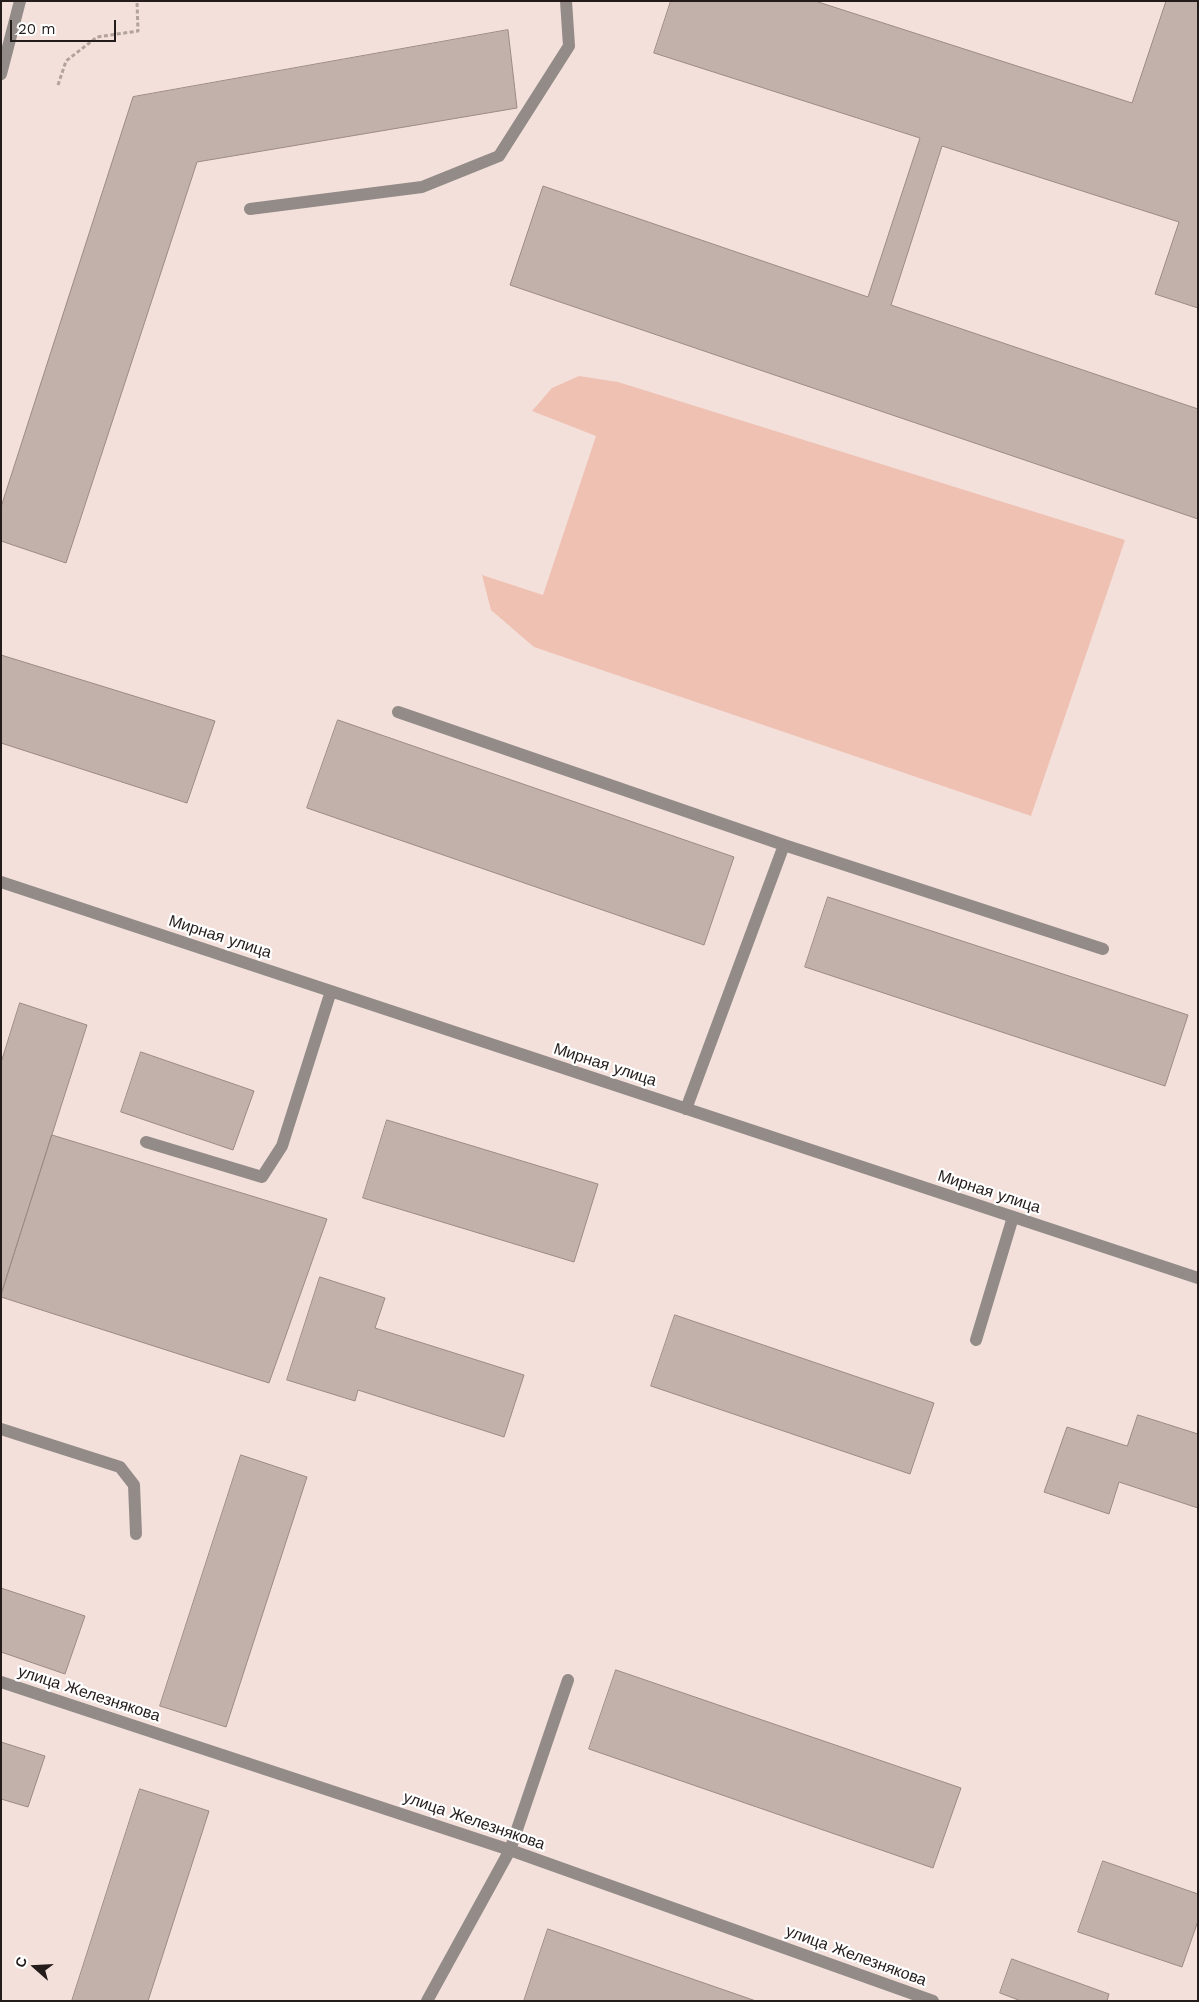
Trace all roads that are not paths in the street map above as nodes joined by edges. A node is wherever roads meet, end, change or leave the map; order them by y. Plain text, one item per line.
1 (20, 1) edge
2 (566, 1) edge
3 (1, 74) edge
4 (250, 209) dead end
5 (398, 712) dead end
6 (784, 845) junction
7 (1, 882) edge
8 (1103, 949) dead end
9 (331, 991) junction
10 (686, 1108) junction
11 (146, 1142) dead end
12 (1013, 1217) junction
13 (1198, 1278) edge
14 (976, 1340) dead end
15 (1, 1430) edge
16 (136, 1534) dead end
17 (568, 1680) dead end
18 (1, 1682) edge
19 (510, 1850) junction
20 (427, 2001) edge
21 (933, 2001) edge

1 - 3 street
2 - 4 street
5 - 6 street
6 - 8 street
6 - 10 street
7 - 9 street, Мирная улица
9 - 10 street, Мирная улица
9 - 11 street
10 - 12 street, Мирная улица
12 - 13 street, Мирная улица
12 - 14 street
15 - 16 street
17 - 19 street
18 - 19 street, улица Железнякова
19 - 20 street
19 - 21 street, улица Железнякова

